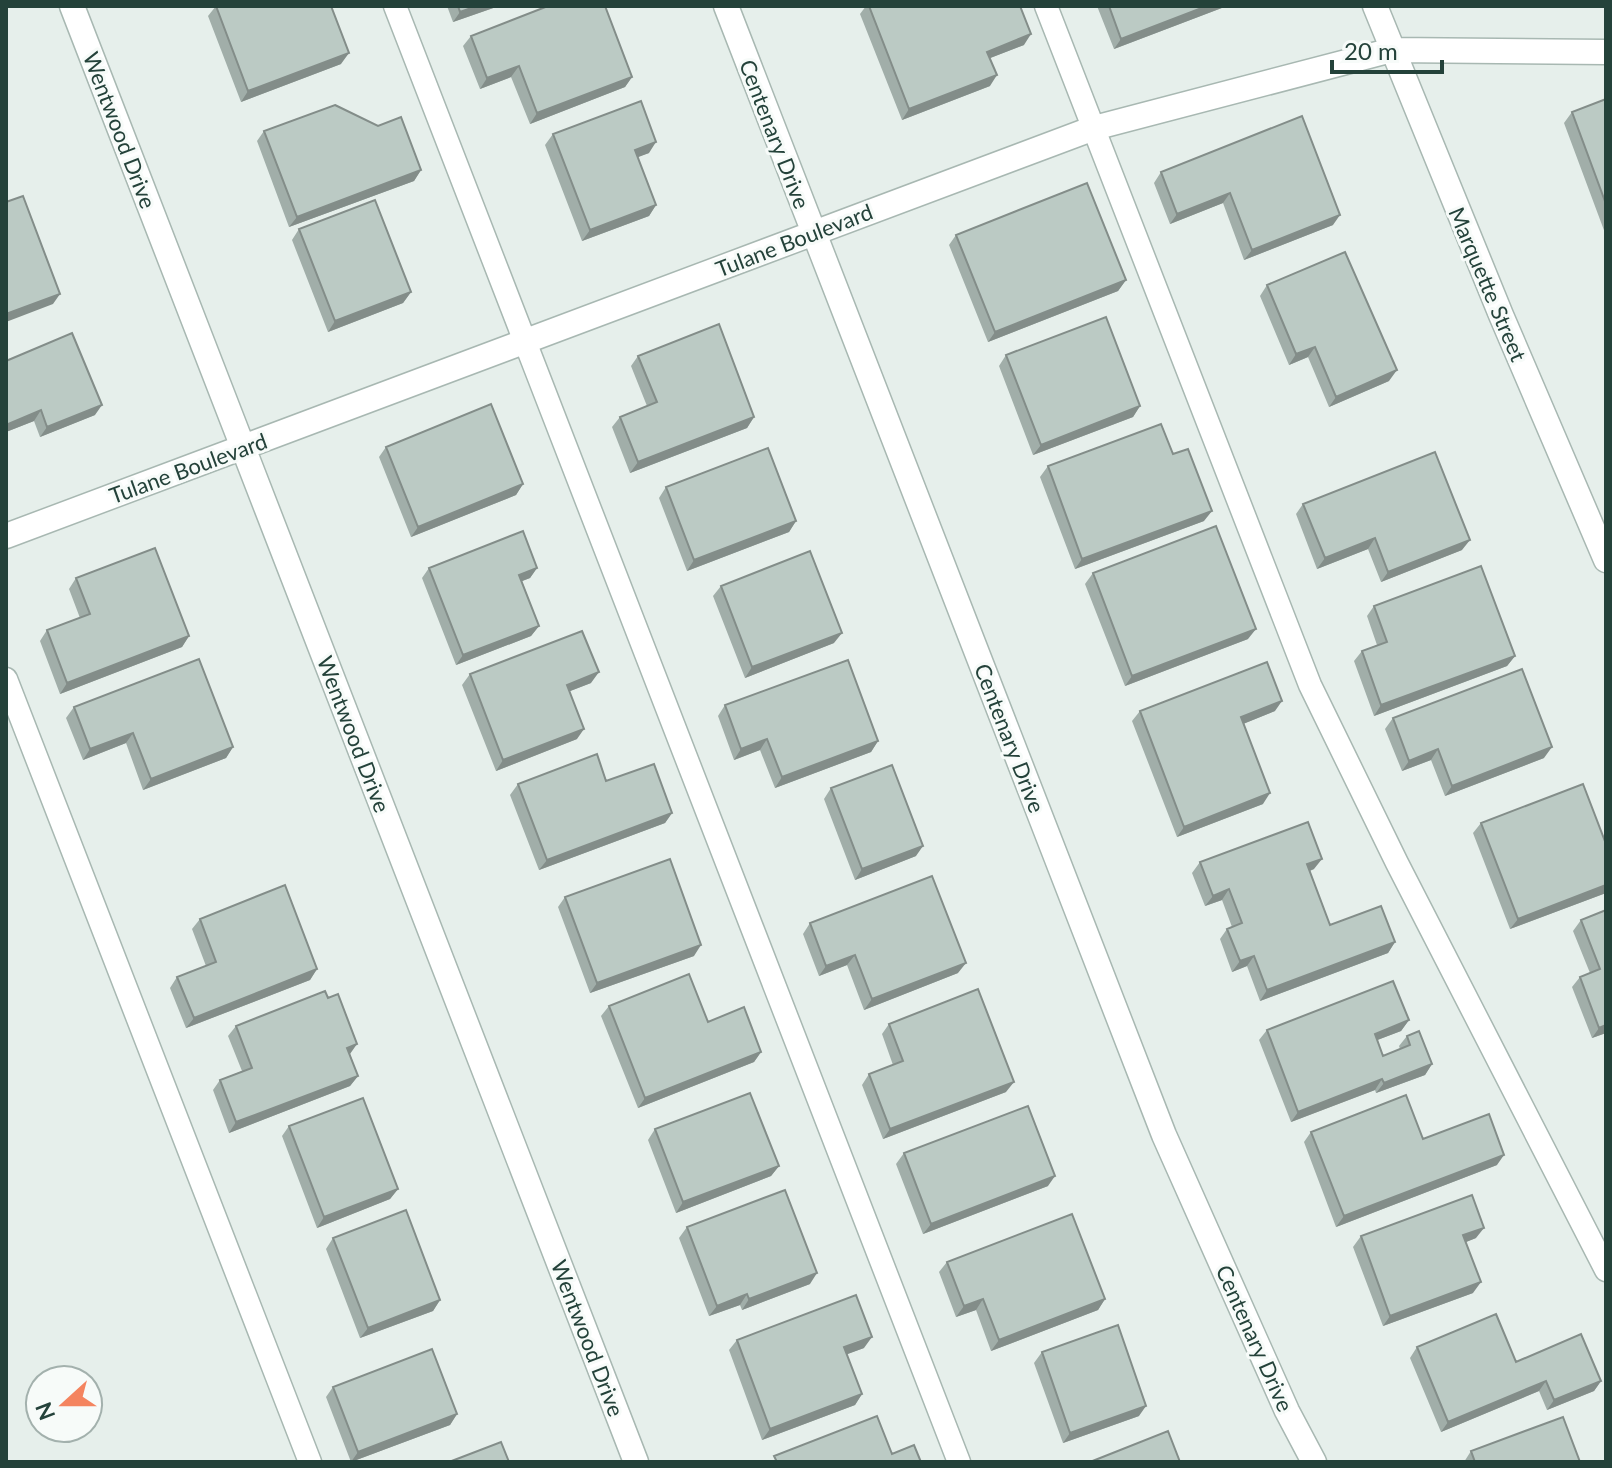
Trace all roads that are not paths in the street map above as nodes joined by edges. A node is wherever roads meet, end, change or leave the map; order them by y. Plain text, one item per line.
1 (72, 6) edge
2 (395, 6) edge
3 (726, 6) edge
4 (1046, 6) edge
5 (1375, 6) edge
6 (1392, 50) junction
7 (1606, 52) edge
8 (1094, 128) junction
9 (814, 233) junction
10 (524, 342) junction
11 (243, 448) junction
12 (6, 536) edge
13 (1606, 560) edge
14 (6, 679) edge
15 (1606, 1270) edge
16 (310, 1462) edge
17 (636, 1462) edge
18 (959, 1462) edge
19 (1314, 1462) edge

1 - 11 street, Wentwood Drive
2 - 10 lane
3 - 9 street, Centenary Drive
4 - 8 lane
5 - 6 street, Marquette Street
6 - 7 street, Tulane Boulevard
6 - 8 street, Tulane Boulevard
6 - 13 street, Marquette Street
8 - 9 street, Tulane Boulevard
8 - 15 lane
9 - 10 street, Tulane Boulevard
9 - 19 street, Centenary Drive
10 - 11 street, Tulane Boulevard
10 - 18 lane
11 - 12 street, Tulane Boulevard
11 - 17 street, Wentwood Drive
14 - 16 lane

